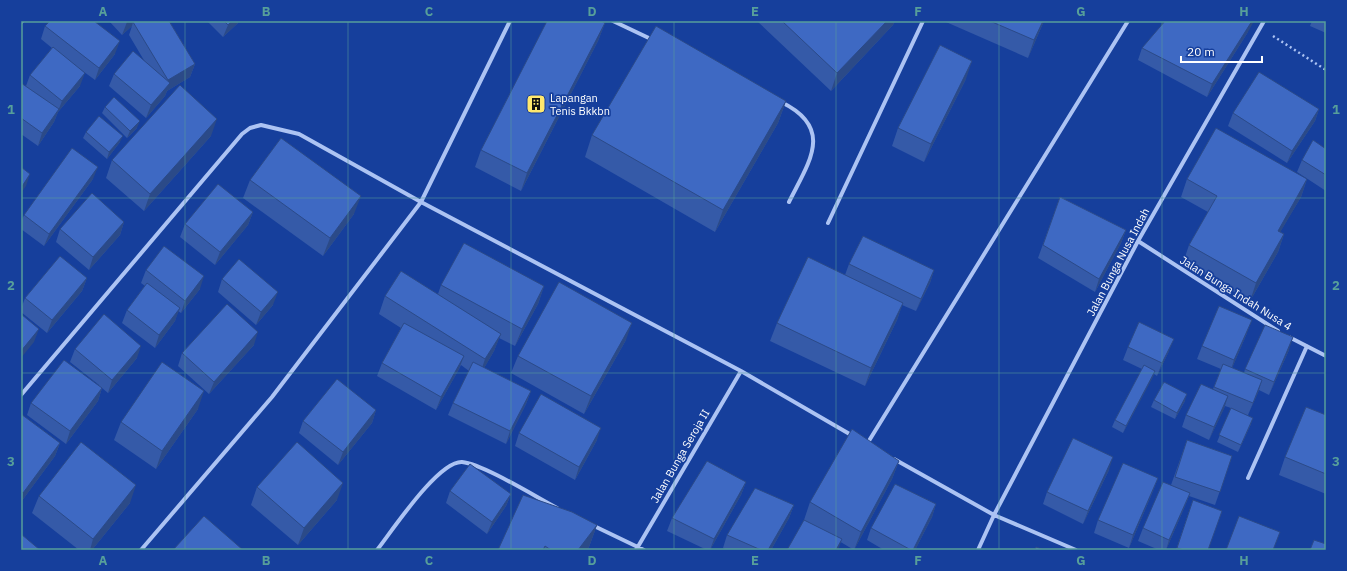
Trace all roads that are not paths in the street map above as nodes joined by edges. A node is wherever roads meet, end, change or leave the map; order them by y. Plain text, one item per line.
1 (510, 21) edge
2 (613, 21) edge
3 (923, 21) edge
4 (1128, 21) edge
5 (1264, 21) edge
6 (658, 42) edge
7 (777, 100) edge
8 (421, 202) junction
9 (789, 202) dead end
10 (828, 223) dead end
11 (1138, 241) junction
12 (1307, 346) junction
13 (1326, 356) edge
14 (741, 371) junction
15 (21, 395) edge
16 (867, 444) junction
17 (874, 448) edge
18 (887, 455) edge
19 (1248, 478) dead end
20 (560, 510) edge
21 (994, 515) junction
22 (588, 523) edge
23 (637, 548) edge
24 (141, 550) edge
25 (377, 550) edge
26 (644, 550) edge
27 (978, 550) edge
28 (1076, 550) edge

1 - 8 street
2 - 6 street
3 - 10 street
4 - 16 street
5 - 11 street, Jalan Bunga Nusa Indah
7 - 9 street
8 - 14 street
8 - 15 street
8 - 24 street
11 - 12 street, Jalan Bunga Indah Nusa 4
11 - 21 street, Jalan Bunga Nusa Indah
12 - 13 street, Jalan Bunga Indah Nusa 4
12 - 19 street
14 - 16 street
14 - 23 street, Jalan Bunga Seroja II
16 - 17 street
18 - 21 street
20 - 25 street
21 - 27 street, Jalan Bunga Nusa Indah
21 - 28 street
22 - 23 street
23 - 26 street

